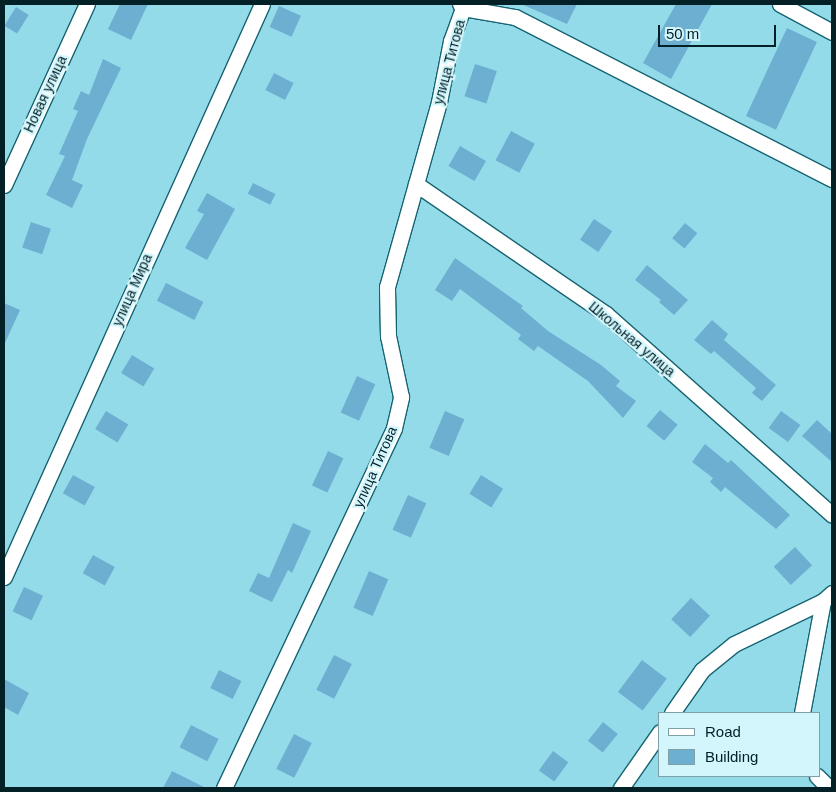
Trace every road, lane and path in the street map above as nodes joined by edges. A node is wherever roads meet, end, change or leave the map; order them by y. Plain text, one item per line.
1 (87, 4) edge
2 (262, 4) edge
3 (780, 4) edge
4 (462, 6) edge
5 (832, 32) edge
6 (832, 179) edge
7 (416, 184) junction
8 (4, 185) edge
9 (832, 515) edge
10 (4, 577) edge
11 (828, 597) edge
12 (673, 712) edge
13 (802, 712) edge
14 (658, 735) edge
15 (818, 777) edge
16 (224, 788) edge
17 (621, 788) edge
18 (829, 788) edge

1 - 8 street, Новая улица
2 - 10 street, улица Мира
3 - 5 street
4 - 6 street, улица Титова
4 - 7 street, улица Титова
7 - 9 street, Школьная улица
7 - 16 street, улица Титова
11 - 12 street
11 - 13 street
14 - 17 street
15 - 18 street

